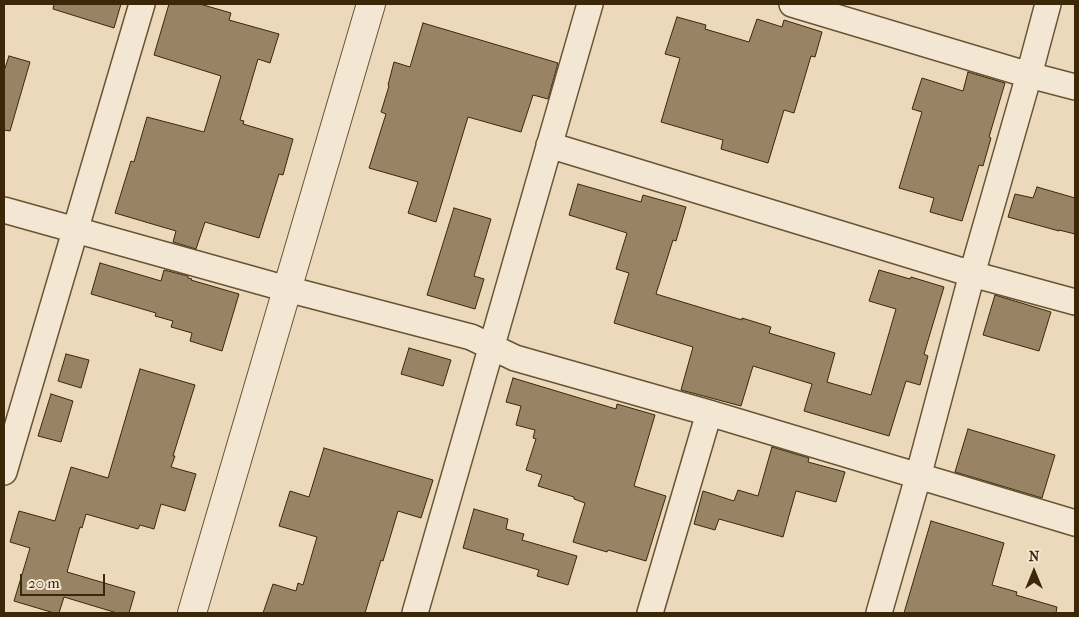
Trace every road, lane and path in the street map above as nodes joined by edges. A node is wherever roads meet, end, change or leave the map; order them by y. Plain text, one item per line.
1 (142, 4) edge
2 (371, 4) edge
3 (590, 4) edge
4 (792, 4) edge
5 (1048, 4) edge
6 (1029, 74) junction
7 (1075, 87) edge
8 (549, 145) junction
9 (4, 210) edge
10 (75, 230) junction
11 (972, 274) junction
12 (287, 289) junction
13 (1075, 302) edge
14 (491, 347) junction
15 (710, 413) junction
16 (4, 472) edge
17 (918, 477) junction
18 (1075, 523) edge
19 (192, 613) edge
20 (415, 613) edge
21 (650, 613) edge
22 (879, 613) edge

1 - 10 street
2 - 12 street
3 - 8 street
4 - 6 street
5 - 6 street
6 - 7 street
6 - 11 street
8 - 11 street
8 - 14 street
9 - 10 street
10 - 12 street
10 - 16 street
11 - 13 street
11 - 17 street
12 - 14 street
12 - 19 street
14 - 15 street
14 - 20 street
15 - 17 street
15 - 21 street
17 - 18 street
17 - 22 street

